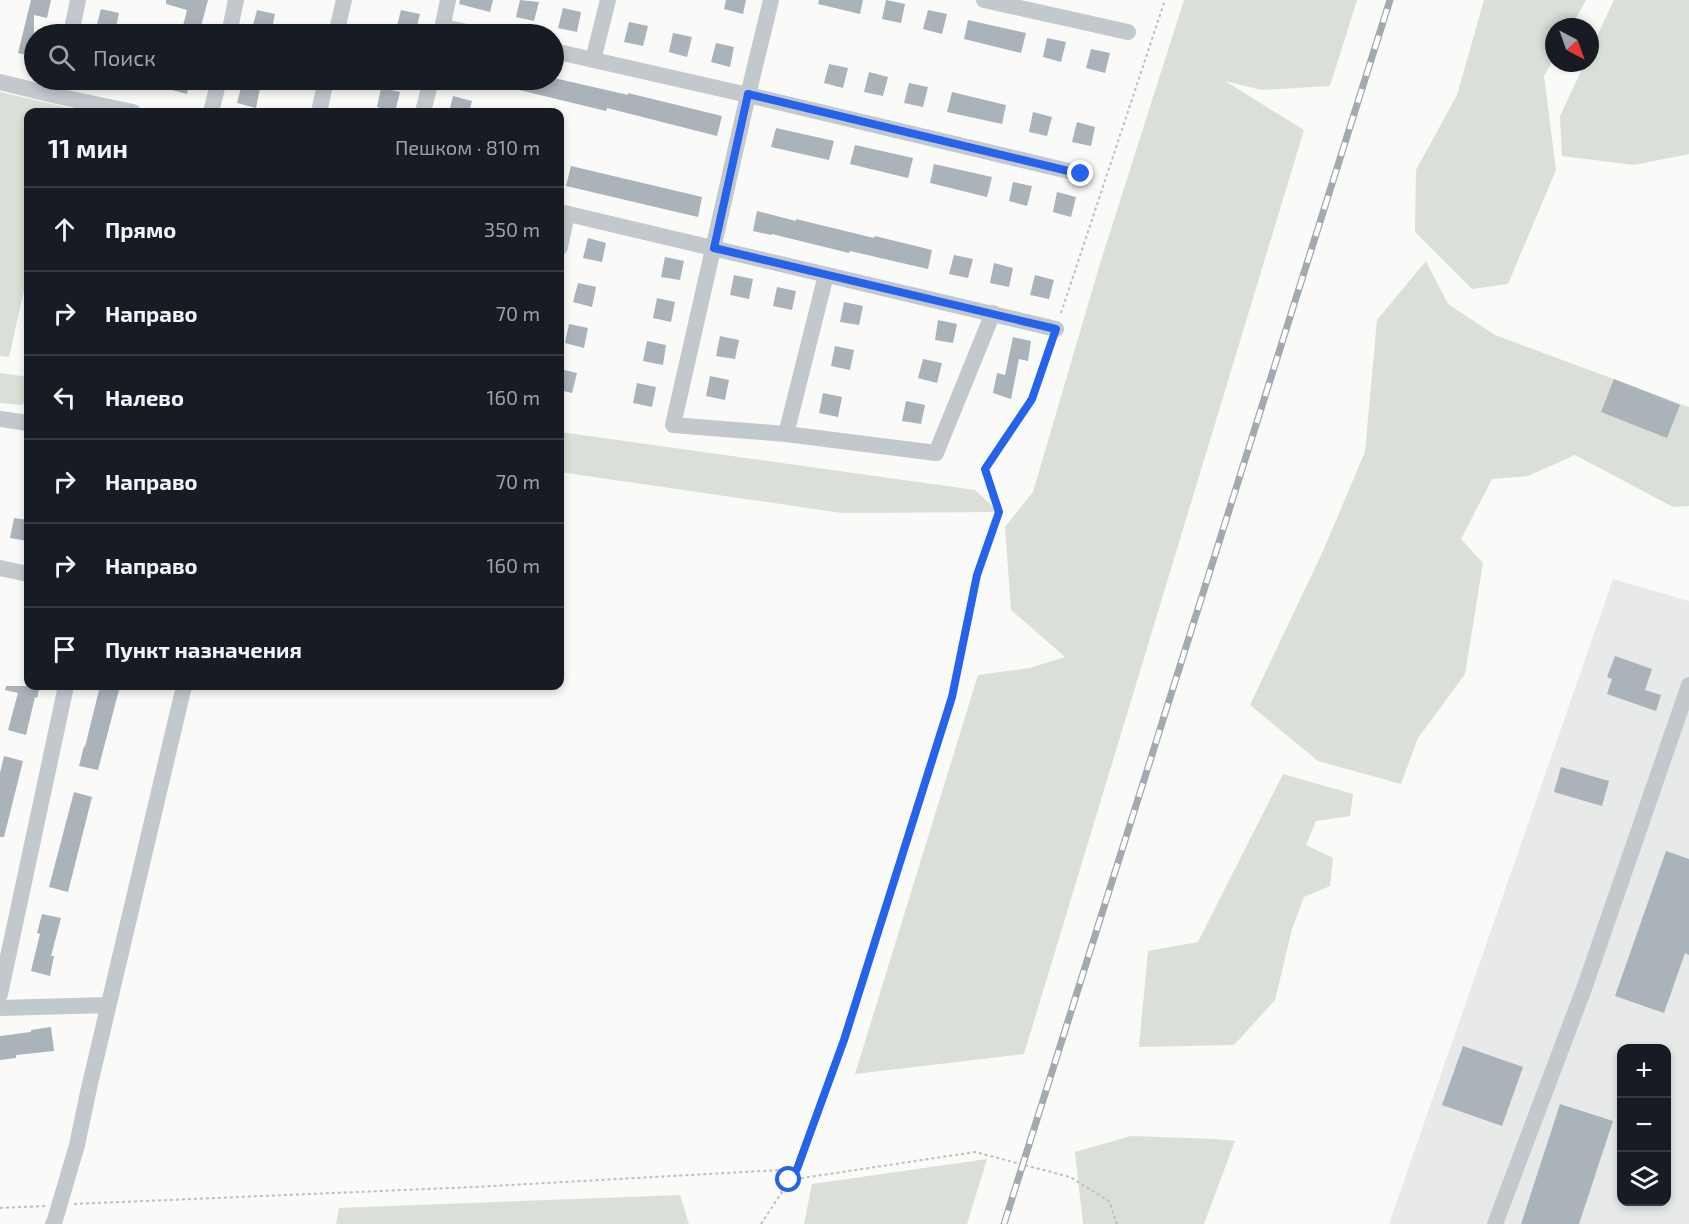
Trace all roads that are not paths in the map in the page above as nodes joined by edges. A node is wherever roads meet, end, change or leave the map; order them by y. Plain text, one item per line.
1 (78, 0) edge
2 (236, 0) edge
3 (344, 0) edge
4 (448, 0) edge
5 (608, 0) edge
6 (771, 0) edge
7 (984, 0) edge
8 (73, 24) edge
9 (231, 24) edge
10 (338, 24) edge
11 (443, 24) edge
12 (1128, 32) dead end
13 (564, 53) edge
14 (593, 60) junction
15 (0, 82) edge
16 (24, 88) edge
17 (33, 90) edge
18 (58, 90) edge
19 (216, 90) edge
20 (324, 90) edge
21 (428, 90) edge
22 (748, 94) junction
23 (57, 96) junction
24 (114, 108) edge
25 (212, 108) edge
26 (320, 108) edge
27 (424, 108) edge
28 (1081, 174) dead end
29 (564, 213) edge
30 (714, 248) junction
31 (826, 275) junction
32 (993, 314) junction
33 (1056, 329) road end
34 (0, 419) edge
35 (24, 422) edge
36 (786, 434) junction
37 (0, 568) edge
38 (24, 573) edge
39 (1689, 686) edge
40 (65, 690) edge
41 (183, 690) edge
42 (0, 994) edge
43 (108, 1005) junction
44 (0, 1008) edge
45 (53, 1224) edge
46 (1495, 1224) edge

1 - 8 street
2 - 9 street
3 - 10 street
4 - 11 street
5 - 14 street
6 - 22 street
7 - 12 street
13 - 14 street
14 - 22 street
15 - 16 street
17 - 23 street
18 - 23 street
19 - 25 street
20 - 26 street
21 - 27 street
22 - 28 street
22 - 30 street
23 - 24 street
29 - 30 street
30 - 31 street
30 - 36 street
31 - 32 street
31 - 36 street
32 - 33 street
32 - 36 street
34 - 35 street
37 - 38 street
39 - 46 street
40 - 42 street
41 - 43 street
43 - 44 street
43 - 45 street

